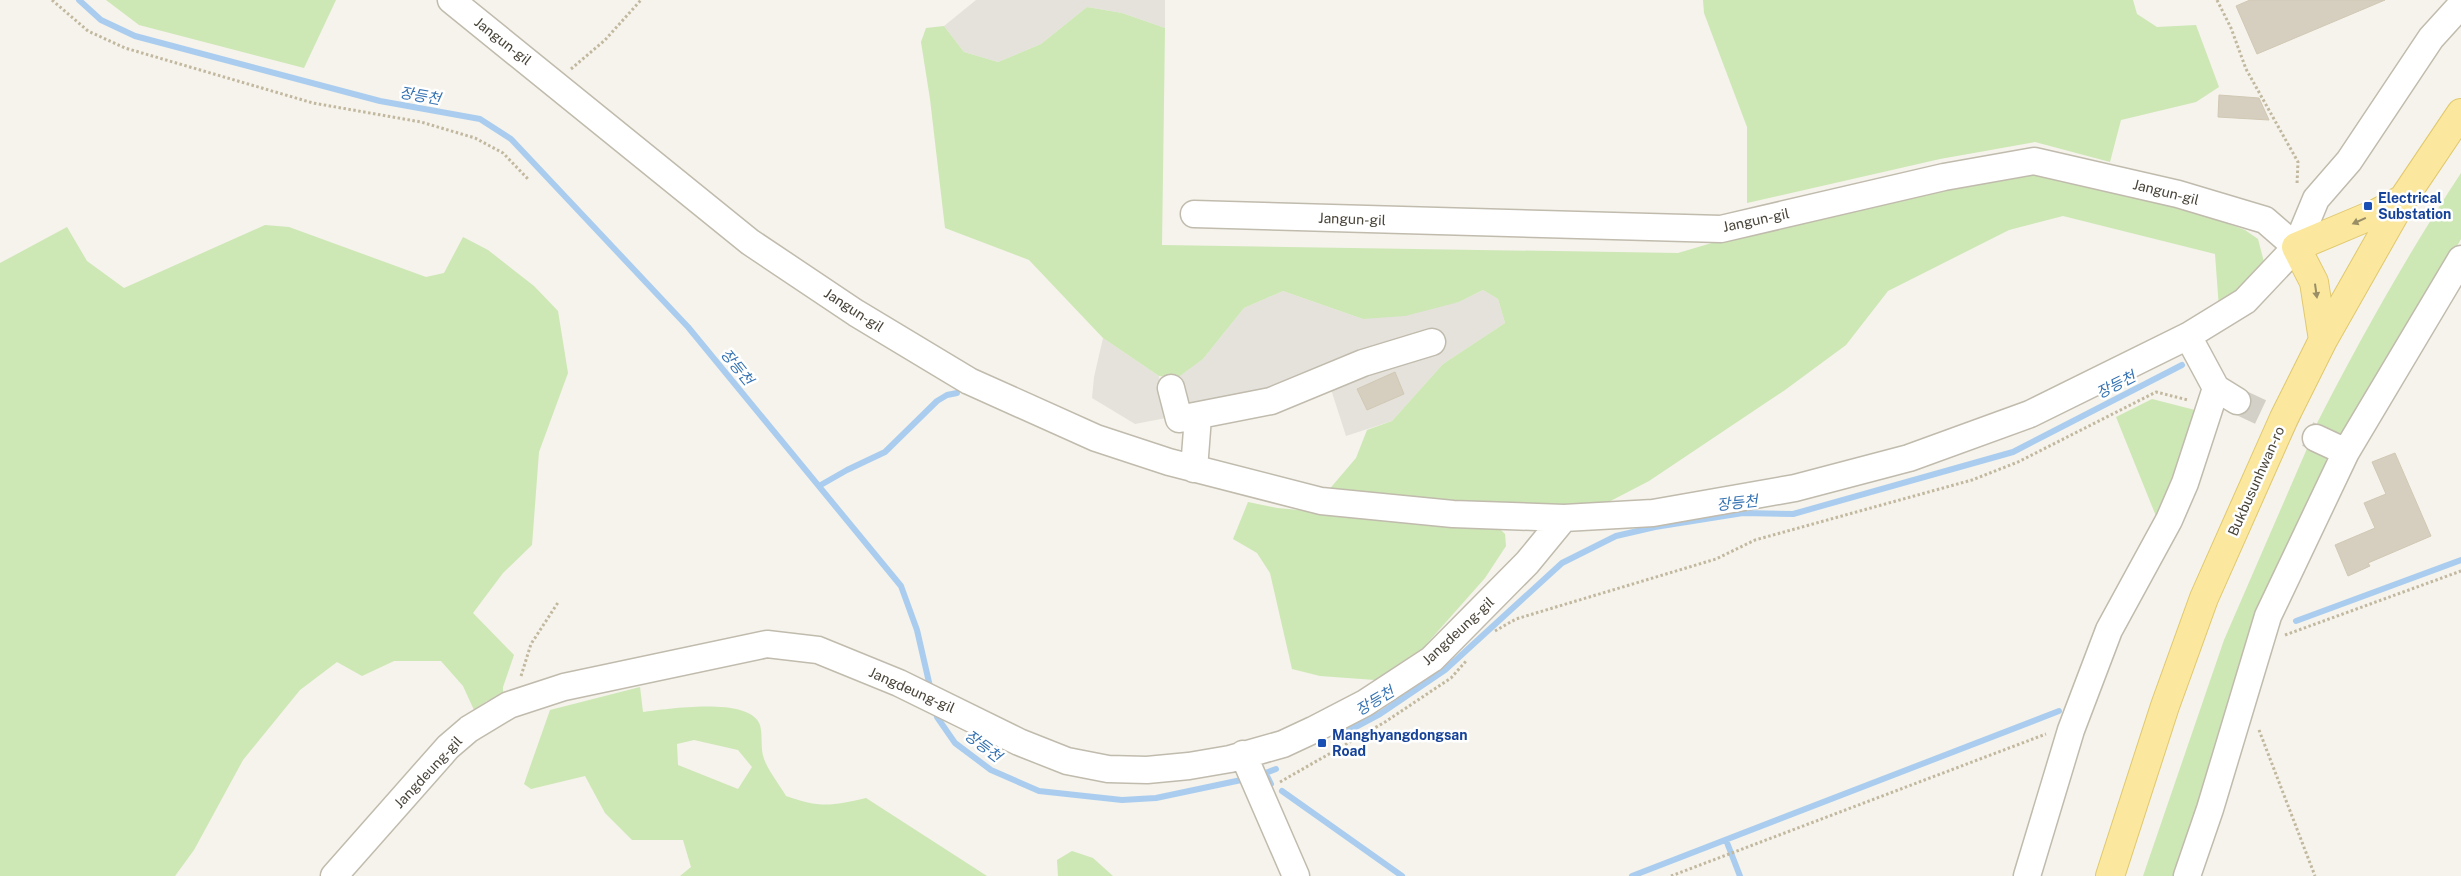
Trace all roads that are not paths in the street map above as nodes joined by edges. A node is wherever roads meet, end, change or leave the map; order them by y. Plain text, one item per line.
1 (451, 0) edge
2 (2461, 5) edge
3 (2461, 113) edge
4 (2403, 198) junction
5 (1194, 214) dead end
6 (2296, 247) junction
7 (2461, 259) edge
8 (2188, 336) junction
9 (2323, 340) junction
10 (1432, 342) dead end
11 (1170, 388) dead end
12 (1198, 417) junction
13 (2316, 438) tunnel mouth
14 (2346, 452) junction
15 (1194, 469) junction
16 (1564, 518) junction
17 (1253, 777) junction
18 (2033, 875) edge
19 (334, 876) edge
20 (1296, 876) edge
21 (2110, 876) edge
22 (2187, 876) edge

1 - 15 street, Jangun-gil
2 - 6 street, Jangun-gil
3 - 4 main road, Bukbusunhwan-ro
4 -> 6 main road
4 - 9 main road, Bukbusunhwan-ro
5 - 6 street, Jangun-gil
6 - 8 street, Jangun-gil
6 -> 9 main road
7 - 14 street
8 - 16 street, Jangun-gil
8 - 18 street
9 - 21 main road, Bukbusunhwan-ro
10 - 12 street
11 - 12 street
12 - 15 street
13 - 14 street
14 - 22 street
15 - 16 street, Jangun-gil
16 - 17 street, Jangdeung-gil
17 - 19 street, Jangdeung-gil
17 - 20 street

